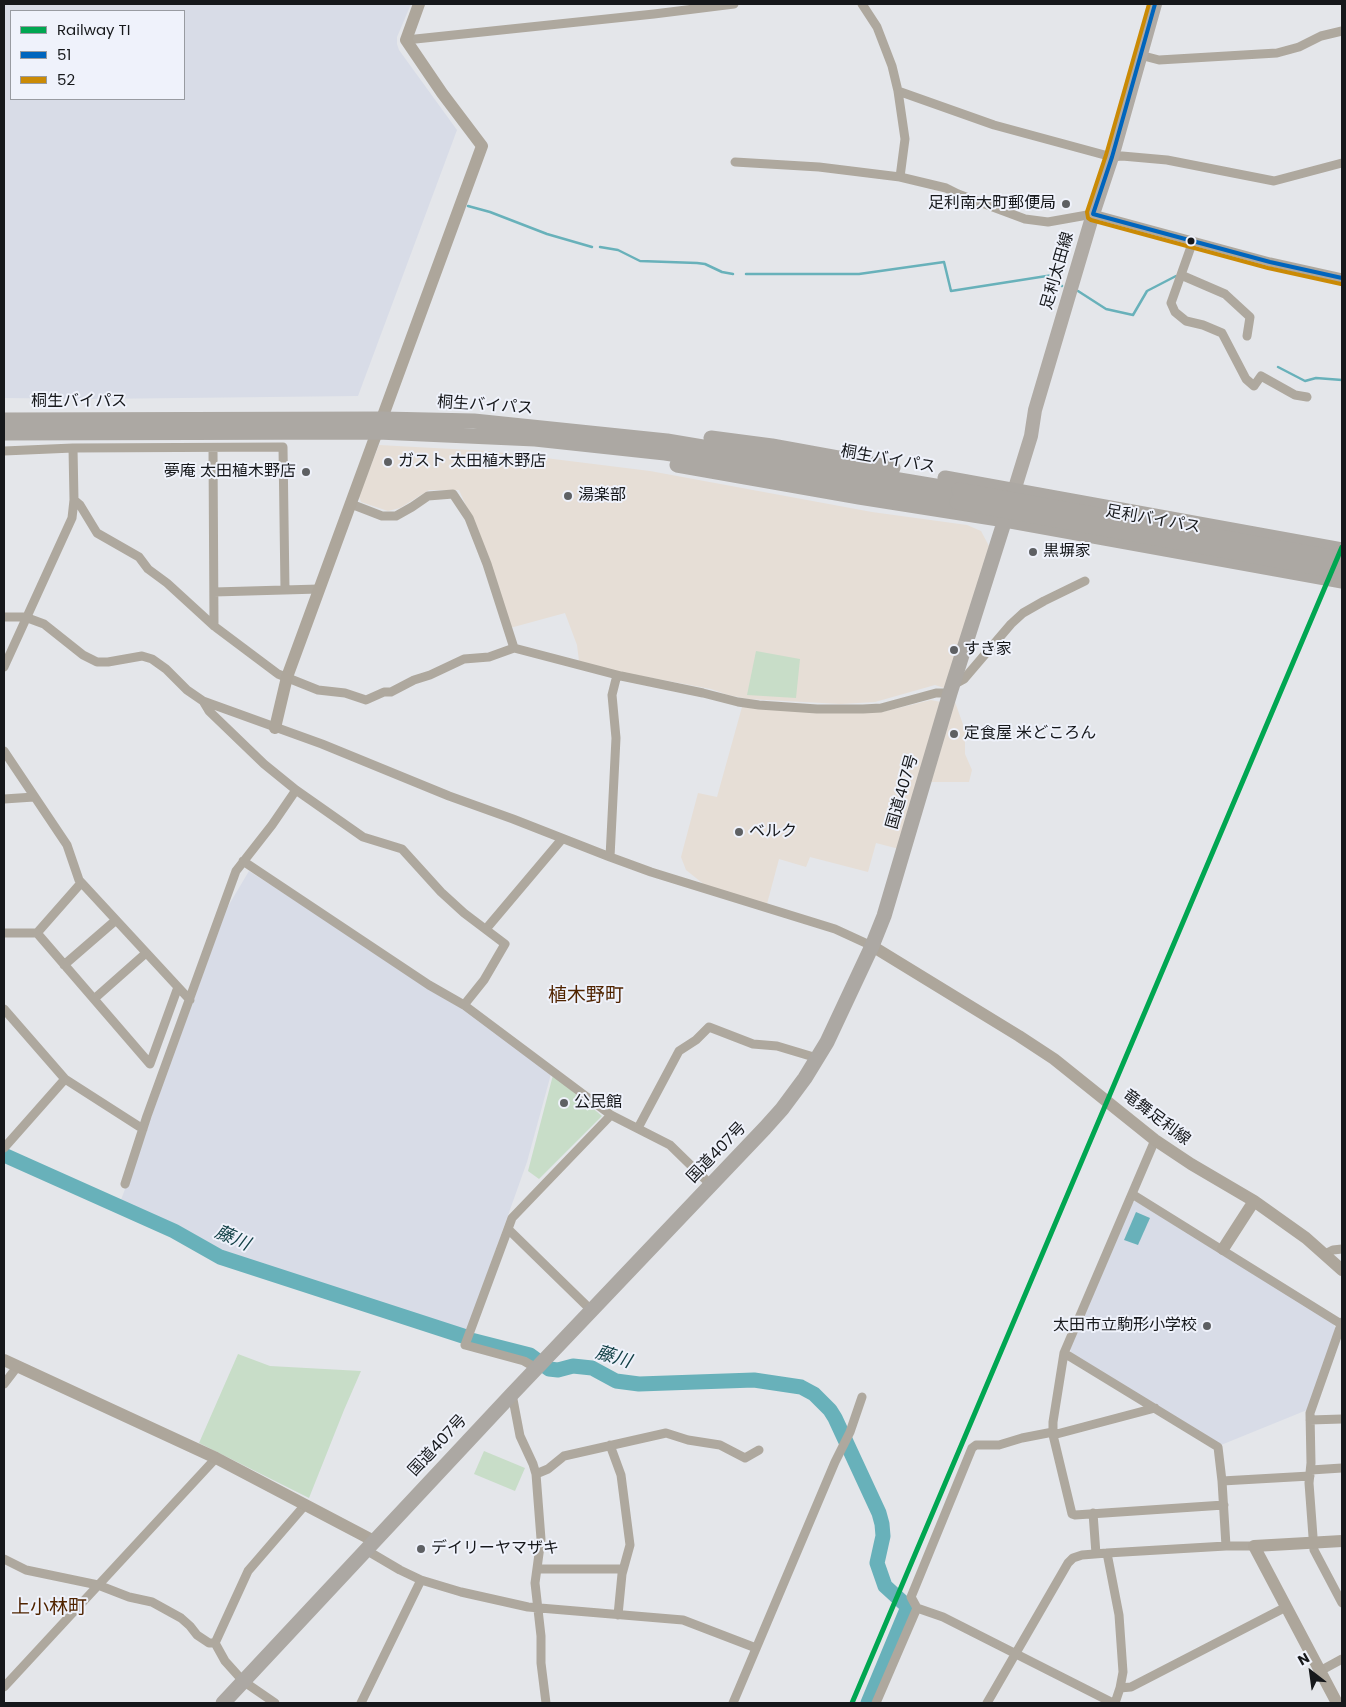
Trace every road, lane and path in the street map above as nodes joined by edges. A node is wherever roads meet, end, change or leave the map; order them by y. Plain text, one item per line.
1 (419, 4) edge
2 (734, 4) edge
3 (862, 4) edge
4 (1155, 4) edge
5 (1342, 31) edge
6 (406, 40) junction
7 (1140, 55) junction
8 (898, 91) junction
9 (1112, 157) junction
10 (736, 162) dead end
11 (1342, 162) edge
12 (900, 177) junction
13 (1093, 214) junction
14 (1193, 241) junction
15 (1181, 275) junction
16 (1342, 278) edge
17 (1248, 336) dead end
18 (1307, 397) dead end
19 (4, 420) edge
20 (380, 426) junction
21 (555, 428) junction
22 (4, 433) edge
23 (535, 440) junction
24 (73, 448) junction
25 (214, 449) junction
26 (4, 451) edge
27 (1014, 491) junction
28 (958, 496) junction
29 (74, 500) junction
30 (351, 504) junction
31 (1005, 520) junction
32 (1342, 550) edge
33 (1342, 559) edge
34 (1342, 572) edge
35 (1085, 581) dead end
36 (1342, 581) edge
37 (285, 590) junction
38 (319, 590) junction
39 (214, 592) junction
40 (4, 617) edge
41 (25, 617) junction
42 (214, 626) junction
43 (514, 648) junction
44 (4, 666) edge
45 (617, 675) junction
46 (287, 677) junction
47 (952, 689) junction
48 (204, 701) junction
49 (275, 728) junction
50 (4, 751) edge
51 (296, 790) junction
52 (34, 797) junction
53 (4, 799) edge
54 (562, 839) junction
55 (610, 858) junction
56 (243, 861) junction
57 (81, 883) junction
58 (116, 920) junction
59 (486, 929) junction
60 (4, 933) edge
61 (37, 933) junction
62 (872, 946) junction
63 (146, 953) junction
64 (64, 964) junction
65 (178, 987) junction
66 (94, 999) junction
67 (190, 1000) junction
68 (464, 1005) junction
69 (4, 1009) edge
70 (818, 1058) junction
71 (65, 1079) junction
72 (611, 1115) junction
73 (638, 1128) junction
74 (143, 1129) junction
75 (1155, 1140) junction
76 (4, 1148) edge
77 (125, 1184) dead end
78 (711, 1185) junction
79 (1132, 1194) junction
80 (1254, 1201) junction
81 (508, 1229) junction
82 (1223, 1249) junction
83 (1342, 1250) edge
84 (1325, 1254) junction
85 (1342, 1270) edge
86 (592, 1310) junction
87 (1342, 1323) edge
88 (1064, 1353) junction
89 (4, 1360) edge
90 (17, 1366) junction
91 (536, 1368) junction
92 (4, 1384) edge
93 (512, 1394) junction
94 (862, 1397) dead end
95 (1155, 1408) junction
96 (1342, 1419) edge
97 (1310, 1420) junction
98 (1053, 1433) junction
99 (610, 1445) junction
100 (759, 1450) dead end
101 (216, 1458) junction
102 (1342, 1468) edge
103 (1310, 1473) junction
104 (536, 1474) junction
105 (1222, 1481) junction
106 (305, 1505) junction
107 (1224, 1505) junction
108 (1093, 1513) junction
109 (1342, 1541) edge
110 (1312, 1543) junction
111 (370, 1545) junction
112 (1226, 1546) junction
113 (1254, 1546) junction
114 (1107, 1553) junction
115 (1096, 1554) junction
116 (4, 1559) edge
117 (538, 1569) junction
118 (623, 1569) junction
119 (421, 1580) junction
120 (98, 1585) junction
121 (1342, 1603) edge
122 (538, 1608) junction
123 (916, 1608) junction
124 (1286, 1608) junction
125 (618, 1615) junction
126 (215, 1643) junction
127 (756, 1648) junction
128 (1015, 1654) junction
129 (1342, 1659) edge
130 (1320, 1671) junction
131 (243, 1681) junction
132 (4, 1687) edge
133 (1120, 1688) junction
134 (223, 1703) edge
135 (275, 1703) edge
136 (361, 1703) edge
137 (546, 1703) edge
138 (733, 1703) edge
139 (876, 1703) edge
140 (987, 1703) edge
141 (1114, 1703) edge
142 (1337, 1703) edge

1 - 6 street
2 - 6 street
3 - 8 street
4 - 7 main road, 足利太田線
5 - 7 street
6 - 20 street
7 - 9 main road, 足利太田線
8 - 9 street
8 - 12 street
9 - 11 street
9 - 13 main road, 足利太田線
10 - 12 street
12 - 13 street
13 - 14 street
13 - 27 main road, 足利太田線
14 - 15 street
14 - 16 street
15 - 17 street
15 - 18 street
19 - 20 highway, 桐生バイパス
20 - 21 highway, 桐生バイパス
20 - 22 highway, 桐生バイパス
20 - 23 highway, 桐生バイパス
20 - 30 street
21 - 27 highway
21 - 28 highway, 桐生バイパス
23 - 28 highway, 桐生バイパス
23 - 31 highway
24 - 25 street
24 - 26 street
24 - 29 street
25 - 37 street
25 - 39 street
27 - 31 highway, 国道407号
27 - 32 highway
28 - 33 highway, 足利バイパス, bridge
28 - 34 highway, 足利バイパス, bridge
29 - 41 street
29 - 42 street
30 - 38 street
30 - 43 street
31 - 36 highway
31 - 47 highway, 国道407号
35 - 47 street
37 - 38 street
37 - 39 street
38 - 46 street
39 - 42 street
40 - 41 street
41 - 44 street
41 - 48 street
42 - 46 street
43 - 45 street
43 - 46 street
45 - 47 street
45 - 55 street
46 - 49 street
47 - 62 highway, 国道407号
48 - 49 street
48 - 51 street
49 - 54 street
50 - 52 street
51 - 56 street
51 - 59 street
52 - 53 street
52 - 57 street
54 - 55 street
54 - 59 street
55 - 62 street
56 - 67 street
56 - 68 street
57 - 58 street
57 - 61 street
58 - 63 street
58 - 64 street
59 - 68 street
60 - 61 street
61 - 64 street
62 - 70 highway, 国道407号
62 - 75 street, 竜舞足利線
63 - 65 street
63 - 66 street
64 - 66 street
65 - 66 street
65 - 67 street
67 - 74 street
68 - 72 street
69 - 71 street
70 - 73 street
70 - 78 highway, 国道407号
71 - 74 street
71 - 76 street
72 - 73 street
72 - 81 street
73 - 78 street
74 - 77 street
75 - 79 street
75 - 80 street, 竜舞足利線
78 - 86 highway, 国道407号
79 - 82 street
79 - 88 street
80 - 82 street
80 - 84 street, 竜舞足利線
81 - 86 street
81 - 91 street
82 - 87 street
83 - 84 street
84 - 85 street, 竜舞足利線
86 - 91 highway, 国道407号
87 - 97 street
88 - 95 street
88 - 98 street
89 - 90 street
90 - 92 street
90 - 101 street
91 - 93 highway, 国道407号
93 - 104 street
93 - 111 highway, 国道407号
94 - 127 street
95 - 98 street
95 - 105 street
96 - 97 street
97 - 103 street
98 - 108 street
98 - 123 street
99 - 100 street
99 - 104 street
99 - 118 street
101 - 106 street
101 - 120 street
102 - 103 street
103 - 105 street
103 - 110 street
104 - 117 street
105 - 107 street
106 - 111 street
106 - 126 street
107 - 108 street
107 - 112 street
108 - 115 street
109 - 110 street
110 - 113 street
110 - 121 street
111 - 119 street
111 - 131 highway, 国道407号
112 - 113 street
112 - 114 street
113 - 124 street
114 - 115 street
114 - 133 street
115 - 128 street
116 - 120 street
117 - 118 street
117 - 122 street
118 - 125 street
119 - 122 street
119 - 136 street
120 - 126 street
120 - 132 street
122 - 125 street
122 - 137 street
123 - 128 street
123 - 139 street
124 - 130 street
124 - 133 street
125 - 127 street
126 - 131 street
127 - 138 street
128 - 140 street
128 - 141 street
129 - 130 street
130 - 142 street
131 - 134 highway, 国道407号
131 - 135 street
133 - 141 street

